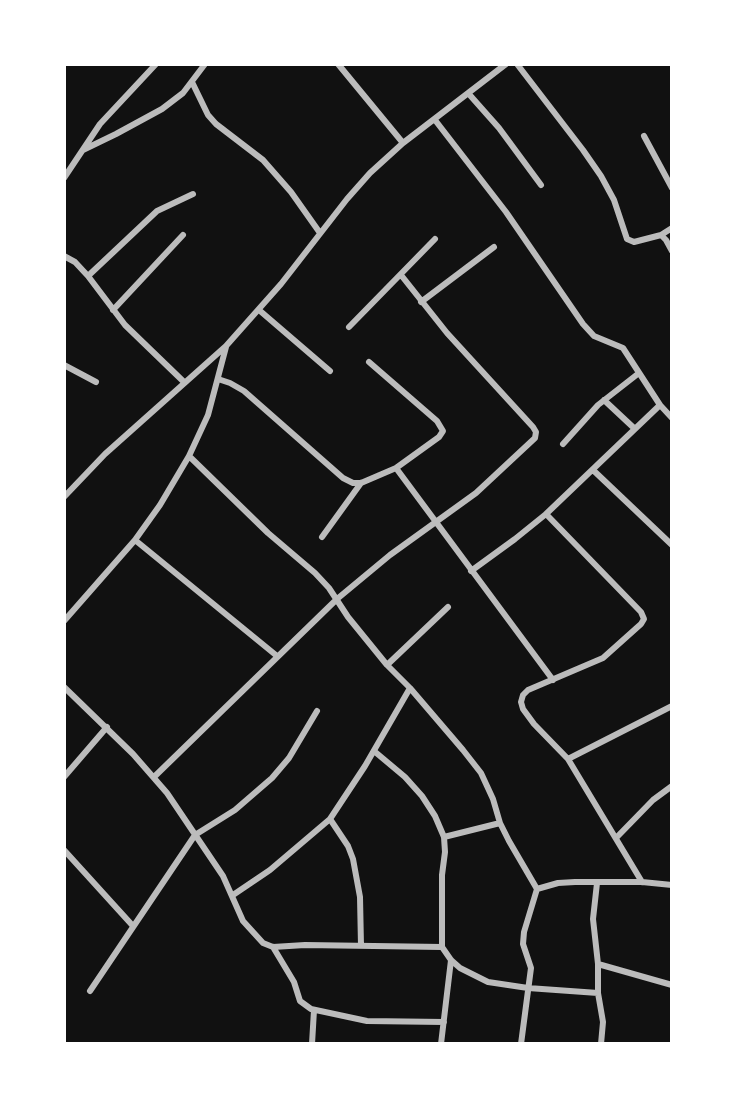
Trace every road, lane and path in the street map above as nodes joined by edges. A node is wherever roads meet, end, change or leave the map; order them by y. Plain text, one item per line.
1 (156, 64) edge
2 (205, 64) edge
3 (338, 64) edge
4 (506, 64) edge
5 (517, 64) edge
6 (496, 67) edge
7 (192, 82) junction
8 (468, 93) junction
9 (435, 120) junction
10 (644, 135) dead end
11 (404, 143) junction
12 (83, 150) junction
13 (64, 178) edge
14 (541, 185) dead end
15 (672, 188) edge
16 (193, 194) dead end
17 (672, 228) edge
18 (321, 233) junction
19 (183, 235) dead end
20 (661, 235) junction
21 (435, 239) dead end
22 (494, 247) dead end
23 (672, 251) edge
24 (64, 256) edge
25 (401, 275) junction
26 (88, 276) junction
27 (422, 302) junction
28 (113, 310) junction
29 (259, 310) junction
30 (349, 327) dead end
31 (226, 346) junction
32 (369, 362) dead end
33 (64, 365) edge
34 (330, 371) dead end
35 (639, 373) junction
36 (218, 379) junction
37 (96, 382) dead end
38 (184, 382) junction
39 (604, 400) junction
40 (660, 405) junction
41 (672, 418) edge
42 (635, 429) junction
43 (563, 444) dead end
44 (189, 456) junction
45 (396, 468) junction
46 (593, 470) junction
47 (361, 483) junction
48 (64, 497) edge
49 (546, 514) junction
50 (436, 523) junction
51 (322, 537) dead end
52 (135, 540) junction
53 (672, 544) edge
54 (471, 571) junction
55 (337, 599) junction
56 (448, 607) dead end
57 (64, 621) edge
58 (277, 656) junction
59 (387, 665) junction
60 (553, 680) junction
61 (64, 687) edge
62 (411, 688) junction
63 (672, 706) edge
64 (317, 711) dead end
65 (107, 727) junction
66 (374, 751) junction
67 (568, 759) junction
68 (64, 777) edge
69 (154, 777) junction
70 (672, 786) edge
71 (330, 819) junction
72 (500, 823) junction
73 (195, 835) junction
74 (444, 837) junction
75 (616, 838) junction
76 (64, 850) edge
77 (642, 882) junction
78 (597, 883) junction
79 (672, 885) edge
80 (537, 889) junction
81 (233, 895) junction
82 (133, 926) junction
83 (361, 945) junction
84 (273, 947) junction
85 (442, 947) junction
86 (451, 960) junction
87 (598, 964) junction
88 (672, 985) edge
89 (528, 988) junction
90 (90, 991) dead end
91 (598, 993) junction
92 (314, 1010) junction
93 (444, 1022) junction
94 (312, 1044) edge
95 (441, 1044) edge
96 (521, 1044) edge
97 (601, 1044) edge

1 - 12 street
2 - 7 street
3 - 11 street
4 - 6 street
5 - 20 street
6 - 8 street
7 - 12 street
7 - 18 street
8 - 9 street
8 - 14 street
9 - 11 street
9 - 35 street
10 - 15 street
11 - 18 street
12 - 13 street
16 - 26 street
17 - 20 street
18 - 29 street
19 - 28 street
20 - 23 street
21 - 25 street
22 - 27 street
24 - 26 street
25 - 27 street
25 - 30 street
26 - 28 street
27 - 50 street
28 - 38 street
29 - 31 street
29 - 34 street
31 - 36 street
31 - 38 street
32 - 45 street
33 - 37 street
35 - 39 street
35 - 40 street
36 - 44 street
36 - 47 street
38 - 48 street
39 - 42 street
39 - 43 street
40 - 41 street
40 - 42 street
42 - 46 street
44 - 52 street
44 - 55 street
45 - 47 street
45 - 50 street
46 - 49 street
46 - 53 street
47 - 51 street
49 - 54 street
49 - 60 street
50 - 54 street
50 - 55 street
52 - 57 street
52 - 58 street
54 - 60 street
55 - 58 street
55 - 59 street
56 - 59 street
58 - 69 street
59 - 62 street
60 - 67 street
61 - 65 street
62 - 66 street
62 - 72 street
63 - 67 street
64 - 73 street
65 - 68 street
65 - 69 street
66 - 71 street
66 - 74 street
67 - 75 street
69 - 73 street
70 - 75 street
71 - 81 street
71 - 83 street
72 - 74 street
72 - 80 street
73 - 81 street
73 - 82 street
74 - 85 street
75 - 77 street
76 - 82 street
77 - 78 street
77 - 79 street
78 - 80 street
78 - 87 street
80 - 89 street
81 - 84 street
82 - 90 street
83 - 84 street
83 - 85 street
84 - 92 street
85 - 86 street
86 - 89 street
86 - 93 street
87 - 88 street
87 - 91 street
89 - 91 street
89 - 96 street
91 - 97 street
92 - 93 street
92 - 94 street
93 - 95 street

